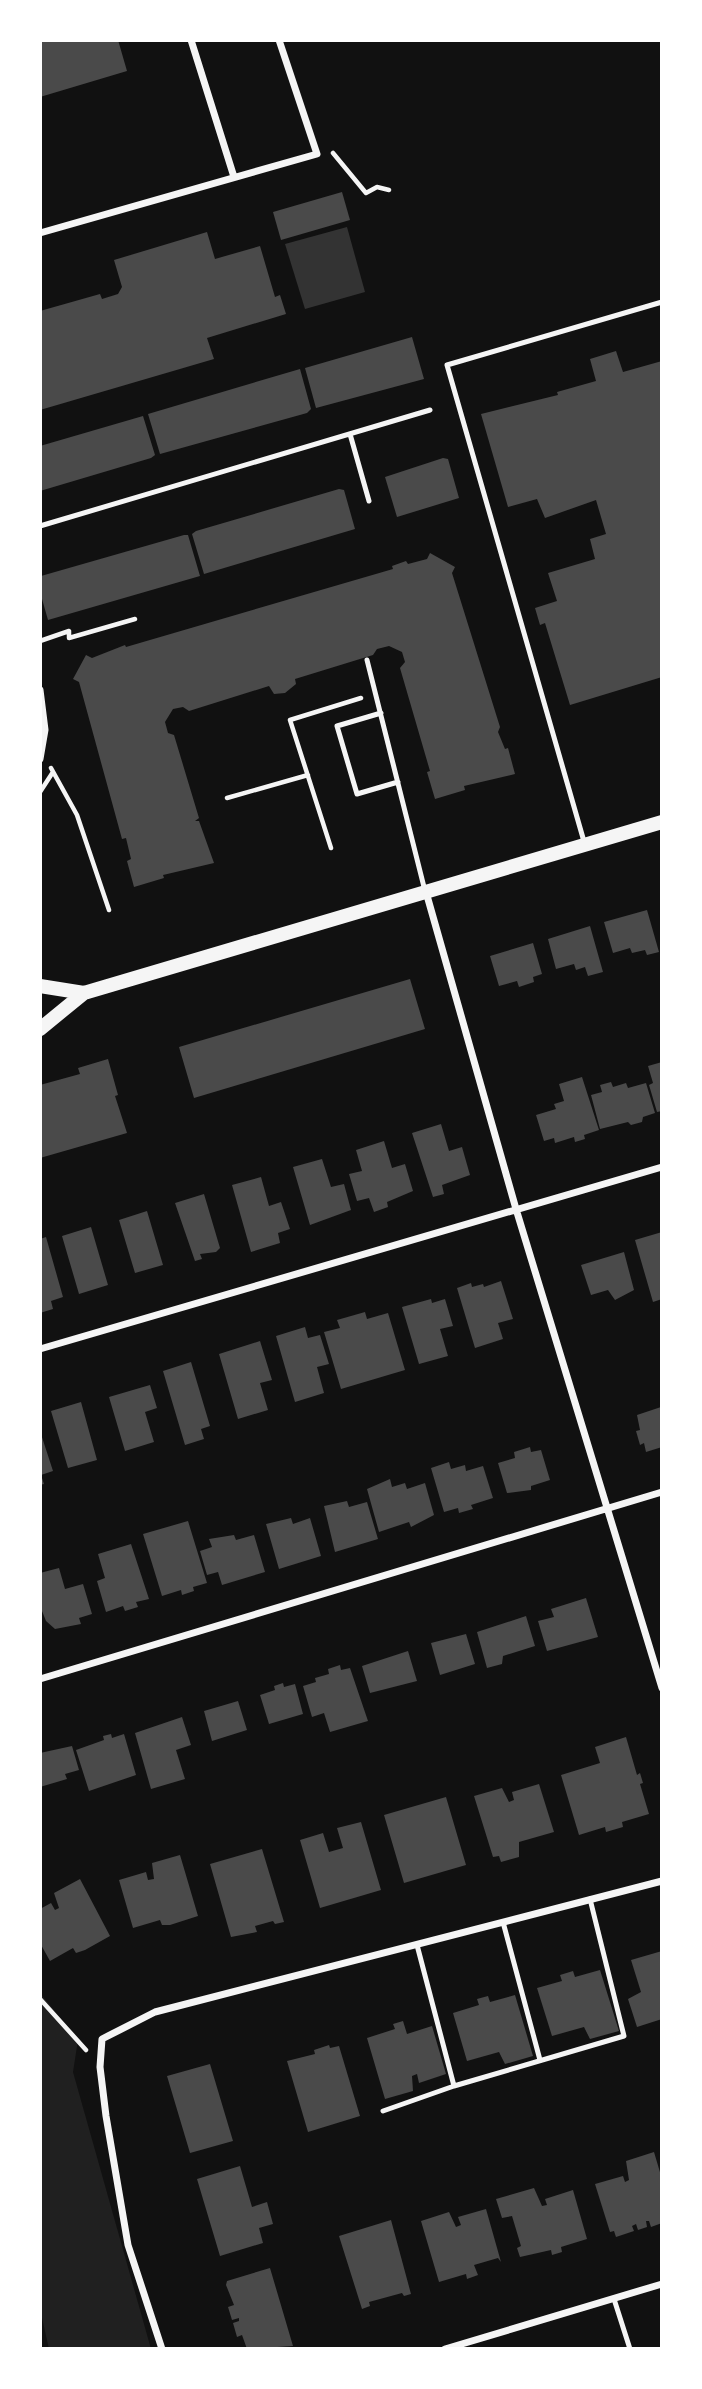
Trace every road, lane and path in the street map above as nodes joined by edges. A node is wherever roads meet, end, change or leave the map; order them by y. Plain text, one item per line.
1 (191, 40) edge
2 (279, 40) edge
3 (331, 152) dead end
4 (234, 177) junction
5 (389, 190) dead end
6 (40, 233) edge
7 (662, 302) edge
8 (430, 410) dead end
9 (350, 434) junction
10 (369, 501) dead end
11 (40, 526) edge
12 (135, 619) dead end
13 (40, 641) edge
14 (368, 660) dead end
15 (40, 690) edge
16 (376, 693) junction
17 (381, 713) junction
18 (42, 757) edge
19 (53, 772) junction
20 (308, 775) junction
21 (398, 782) junction
22 (40, 792) edge
23 (227, 798) dead end
24 (662, 822) edge
25 (584, 845) junction
26 (331, 848) dead end
27 (425, 891) junction
28 (109, 910) dead end
29 (40, 986) edge
30 (84, 993) junction
31 (40, 1029) edge
32 (662, 1167) edge
33 (516, 1209) junction
34 (40, 1349) edge
35 (662, 1492) edge
36 (607, 1508) junction
37 (40, 1679) edge
38 (662, 1688) edge
39 (662, 1881) edge
40 (590, 1899) junction
41 (503, 1922) junction
42 (416, 1944) junction
43 (40, 1999) edge
44 (540, 2060) junction
45 (100, 2067) junction
46 (454, 2086) junction
47 (383, 2111) dead end
48 (662, 2284) edge
49 (614, 2299) junction
50 (162, 2349) edge
51 (444, 2349) edge
52 (630, 2349) edge

1 - 4 street
2 - 4 street
3 - 5 path
4 - 6 street
7 - 25 lane
8 - 9 lane
9 - 10 lane
9 - 11 lane
12 - 13 path
14 - 16 lane
15 - 18 street
16 - 17 lane
16 - 20 path
17 - 21 lane
17 - 21 lane
18 - 19 path
19 - 22 path
19 - 28 path
20 - 23 path
20 - 26 path
21 - 27 lane
24 - 25 main road
25 - 27 main road
27 - 30 main road
27 - 33 street
29 - 30 main road
30 - 31 main road
32 - 33 street
33 - 34 street
33 - 36 street
35 - 36 street
36 - 37 street
36 - 38 street
39 - 40 street
40 - 41 street
40 - 44 lane
41 - 42 street
41 - 44 lane
42 - 45 street
42 - 46 lane
43 - 45 path
44 - 46 lane
45 - 50 street
46 - 47 lane
48 - 49 street
49 - 51 street
49 - 52 lane

